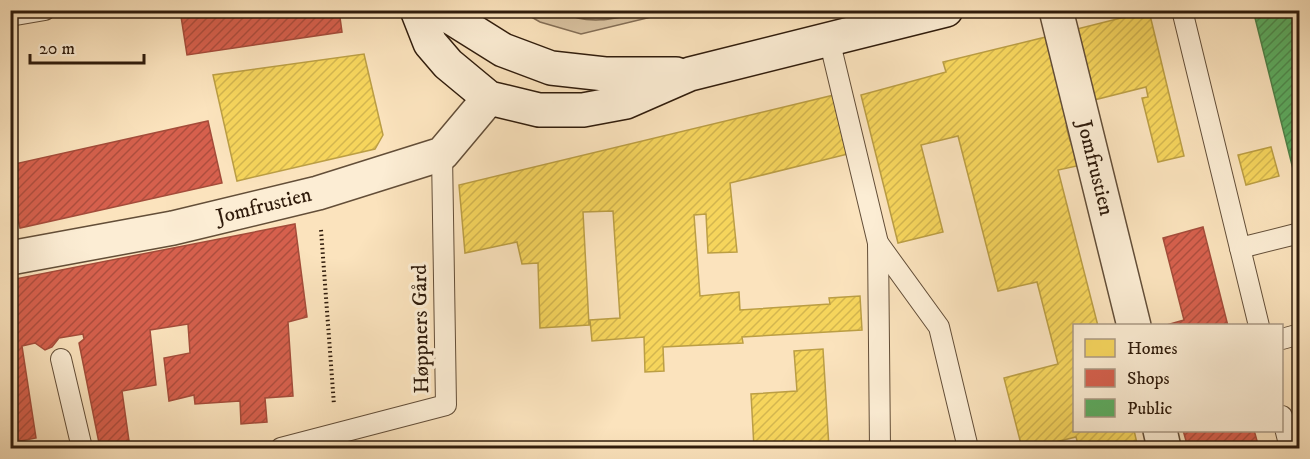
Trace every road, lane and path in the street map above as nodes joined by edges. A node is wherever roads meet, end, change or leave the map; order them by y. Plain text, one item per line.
1 (45, 10) edge
2 (417, 10) edge
3 (439, 10) edge
4 (946, 10) edge
5 (1056, 10) edge
6 (1182, 10) edge
7 (10, 16) edge
8 (829, 39) junction
9 (690, 74) junction
10 (489, 98) junction
11 (442, 154) junction
12 (318, 193) junction
13 (1299, 233) edge
14 (878, 243) junction
15 (1240, 248) junction
16 (10, 258) edge
17 (1134, 324) edge
18 (1259, 324) edge
19 (1299, 334) edge
20 (1283, 338) edge
21 (61, 359) dead end
22 (1283, 423) edge
23 (1160, 432) edge
24 (337, 433) junction
25 (81, 448) edge
26 (281, 448) edge
27 (880, 448) edge
28 (968, 448) edge
29 (1164, 448) edge
30 (1290, 448) edge

1 - 7 lane
2 - 10 street
3 - 9 street
4 - 8 street
5 - 17 street, Jomfrustien
6 - 15 lane
8 - 9 street
8 - 14 lane
9 - 10 street
10 - 11 street
11 - 12 street, Jomfrustien
11 - 24 lane, Høppners Gård
12 - 16 street, Jomfrustien
12 - 24 path
13 - 15 lane
14 - 27 lane
14 - 28 lane
15 - 18 lane
19 - 20 lane
21 - 25 lane
22 - 30 lane
23 - 29 street
24 - 26 lane, Høppners Gård

